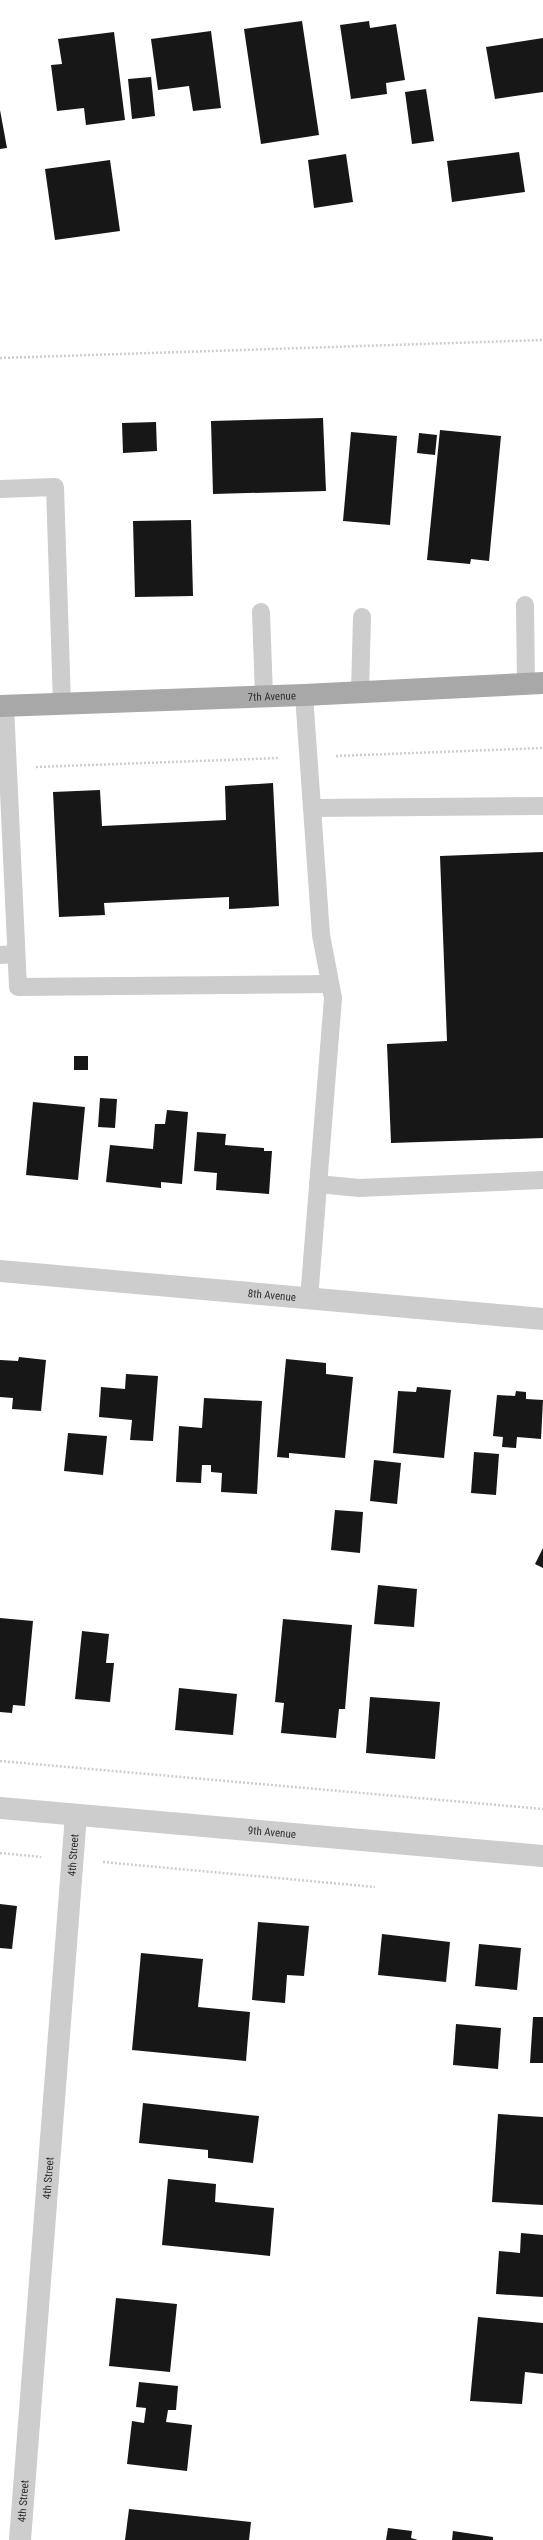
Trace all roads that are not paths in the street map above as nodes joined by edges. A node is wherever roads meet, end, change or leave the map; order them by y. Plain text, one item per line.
1 (0, 489) edge
2 (525, 605) dead end
3 (261, 612) dead end
4 (362, 617) dead end
5 (535, 684) edge
6 (360, 692) junction
7 (304, 695) junction
8 (264, 696) junction
9 (62, 704) junction
10 (3, 706) edge
11 (543, 806) edge
12 (312, 808) junction
13 (8, 954) edge
14 (330, 984) junction
15 (543, 1180) edge
16 (318, 1184) junction
17 (0, 1271) edge
18 (309, 1299) junction
19 (543, 1319) edge
20 (0, 1808) edge
21 (76, 1815) junction
22 (543, 1856) edge
23 (20, 2540) edge

1 - 9 lane
2 - 5 lane
3 - 8 lane
4 - 6 lane
5 - 6 main road, 7th Avenue
6 - 7 main road, 7th Avenue
7 - 8 main road, 7th Avenue
7 - 12 lane
8 - 9 main road, 7th Avenue
9 - 10 main road, 7th Avenue
10 - 13 lane
11 - 12 lane
12 - 14 lane
13 - 14 lane
14 - 16 lane
15 - 16 lane
16 - 18 lane
17 - 18 street, 8th Avenue
18 - 19 street, 8th Avenue
20 - 21 street, 9th Avenue
21 - 22 street, 9th Avenue
21 - 23 street, 4th Street

